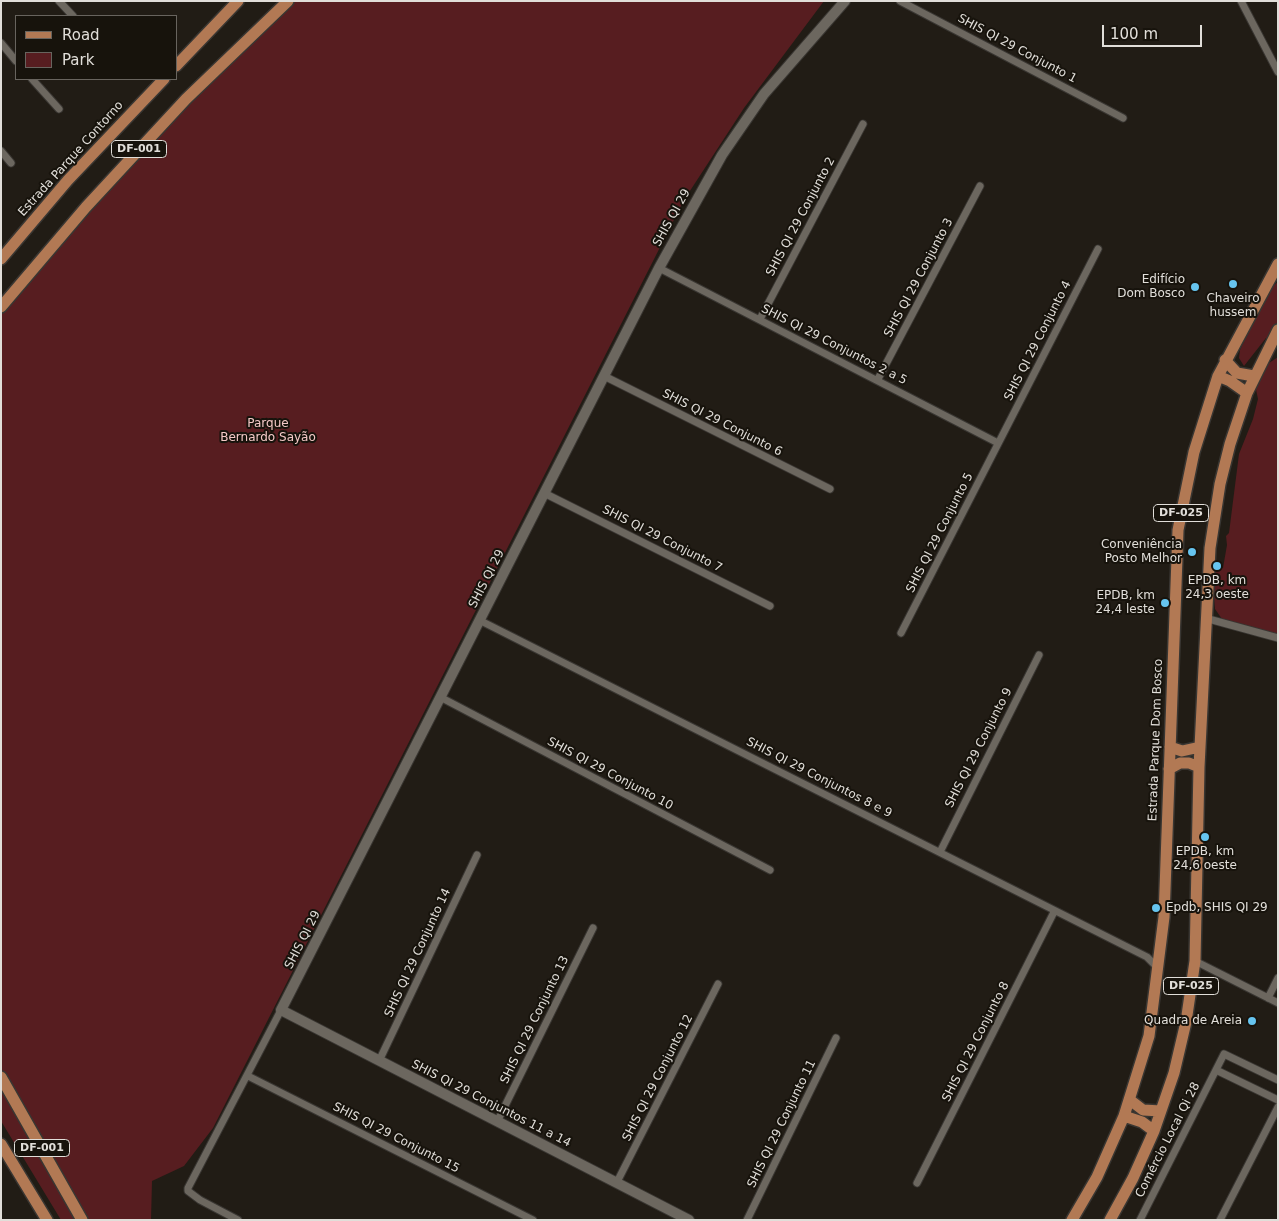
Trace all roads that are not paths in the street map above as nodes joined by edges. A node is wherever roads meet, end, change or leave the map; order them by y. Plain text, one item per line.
1 (60, 1) edge
2 (238, 1) edge
3 (288, 1) edge
4 (845, 1) edge
5 (900, 1) edge
6 (1241, 1) edge
7 (72, 15) edge
8 (1, 43) edge
9 (15, 59) edge
10 (178, 64) edge
11 (1278, 72) edge
12 (33, 80) edge
13 (163, 80) edge
14 (58, 109) dead end
15 (1123, 118) dead end
16 (862, 124) dead end
17 (1, 151) edge
18 (11, 163) dead end
19 (980, 186) dead end
20 (1098, 250) dead end
21 (1, 260) edge
22 (1278, 264) edge
23 (659, 268) junction
24 (1, 307) edge
25 (760, 319) junction
26 (1278, 330) edge
27 (1225, 360) junction
28 (604, 376) junction
29 (1218, 376) junction
30 (1254, 376) junction
31 (878, 380) junction
32 (1247, 393) junction
33 (998, 443) junction
34 (830, 490) dead end
35 (544, 493) junction
36 (770, 606) dead end
37 (1205, 618) junction
38 (480, 620) junction
39 (900, 633) dead end
40 (1278, 638) edge
41 (1039, 655) dead end
42 (440, 697) junction
43 (1170, 747) junction
44 (1200, 747) junction
45 (1198, 767) junction
46 (1169, 769) junction
47 (940, 852) junction
48 (477, 855) dead end
49 (770, 870) dead end
50 (1054, 912) junction
51 (593, 928) dead end
52 (1160, 954) junction
53 (1147, 957) junction
54 (1195, 961) junction
55 (1158, 968) junction
56 (1278, 978) edge
57 (718, 984) dead end
58 (1268, 998) junction
59 (1278, 1003) edge
60 (281, 1010) junction
61 (836, 1038) dead end
62 (379, 1061) junction
63 (1216, 1070) junction
64 (248, 1076) junction
65 (1, 1077) edge
66 (1278, 1080) edge
67 (1130, 1100) junction
68 (1278, 1100) edge
69 (1278, 1107) edge
70 (1161, 1111) junction
71 (1124, 1116) junction
72 (497, 1122) junction
73 (1154, 1131) junction
74 (1, 1144) edge
75 (617, 1182) junction
76 (918, 1183) dead end
77 (47, 1220) edge
78 (82, 1220) edge
79 (238, 1220) edge
80 (533, 1220) edge
81 (689, 1220) edge
82 (747, 1220) edge
83 (1072, 1220) edge
84 (1110, 1220) edge
85 (1140, 1220) edge
86 (1220, 1220) edge

1 - 7 street
2 - 10 main road
3 - 24 main road, DF-001
4 - 23 street, SHIS QI 29
5 - 15 street, SHIS QI 29 Conjunto 1
6 - 11 street
8 - 9 street
12 - 14 street
13 - 21 main road, Estrada Parque Contorno / DF-001
16 - 25 street, SHIS QI 29 Conjunto 2
17 - 18 street
19 - 31 street, SHIS QI 29 Conjunto 3
20 - 33 street, SHIS QI 29 Conjunto 4
22 - 27 main road, Estrada Parque Dom Bosco / DF-025
23 - 25 street, SHIS QI 29 Conjuntos 2 a 5
23 - 28 street, SHIS QI 29
25 - 31 street, SHIS QI 29 Conjuntos 2 a 5
26 - 30 main road, DF-025
27 - 29 main road, Estrada Parque Dom Bosco / DF-025
27 - 30 main road
28 - 34 street, SHIS QI 29 Conjunto 6
28 - 35 street, SHIS QI 29
29 - 32 main road
29 - 43 main road, Estrada Parque Dom Bosco / DF-025
30 - 32 main road, DF-025
31 - 33 street, SHIS QI 29 Conjuntos 2 a 5
32 - 37 main road, DF-025
33 - 39 street, SHIS QI 29 Conjunto 5
35 - 36 street, SHIS QI 29 Conjunto 7
35 - 38 street, SHIS QI 29
37 - 40 street
37 - 44 main road, DF-025
38 - 42 street, SHIS QI 29
38 - 47 street, SHIS QI 29 Conjuntos 8 e 9
41 - 47 street, SHIS QI 29 Conjunto 9
42 - 49 street, SHIS QI 29 Conjunto 10
42 - 60 street, SHIS QI 29
43 - 44 main road
43 - 46 main road, Estrada Parque Dom Bosco / DF-025
44 - 45 main road, DF-025
45 - 46 main road
45 - 54 main road, DF-025
46 - 52 main road, Estrada Parque Dom Bosco / DF-025
47 - 50 street, SHIS QI 29 Conjuntos 8 e 9
48 - 62 street, SHIS QI 29 Conjunto 14
50 - 53 street, SHIS QI 29 Conjuntos 8 e 9
50 - 76 street, SHIS QI 29 Conjunto 8
51 - 72 street, SHIS QI 29 Conjunto 13
52 - 53 street
52 - 55 main road, Estrada Parque Dom Bosco / DF-025
53 - 55 street, SHIS QI 29 Conjuntos 8 e 9
54 - 58 street
54 - 70 main road, DF-025
55 - 67 main road, Estrada Parque Dom Bosco / DF-025
56 - 58 street
57 - 75 street, SHIS QI 29 Conjunto 12
58 - 59 street
60 - 62 street, SHIS QI 29 Conjuntos 11 a 14
60 - 64 street, SHIS QI 29
61 - 82 street, SHIS QI 29 Conjunto 11
62 - 72 street, SHIS QI 29 Conjuntos 11 a 14
63 - 66 street, Comércio Local Qi 28
63 - 68 street
63 - 85 street, Comércio Local Qi 28
64 - 79 street, SHIS QI 29
64 - 80 street, SHIS QI 29 Conjunto 15
65 - 78 main road, DF-001
67 - 70 main road
67 - 71 main road, Estrada Parque Dom Bosco / DF-025
69 - 86 street
70 - 73 main road, DF-025
71 - 73 main road
71 - 83 main road, Estrada Parque Dom Bosco / DF-025
72 - 75 street, SHIS QI 29 Conjuntos 11 a 14
73 - 84 main road, DF-025
74 - 77 main road, DF-001
75 - 81 street, SHIS QI 29 Conjuntos 11 a 14

